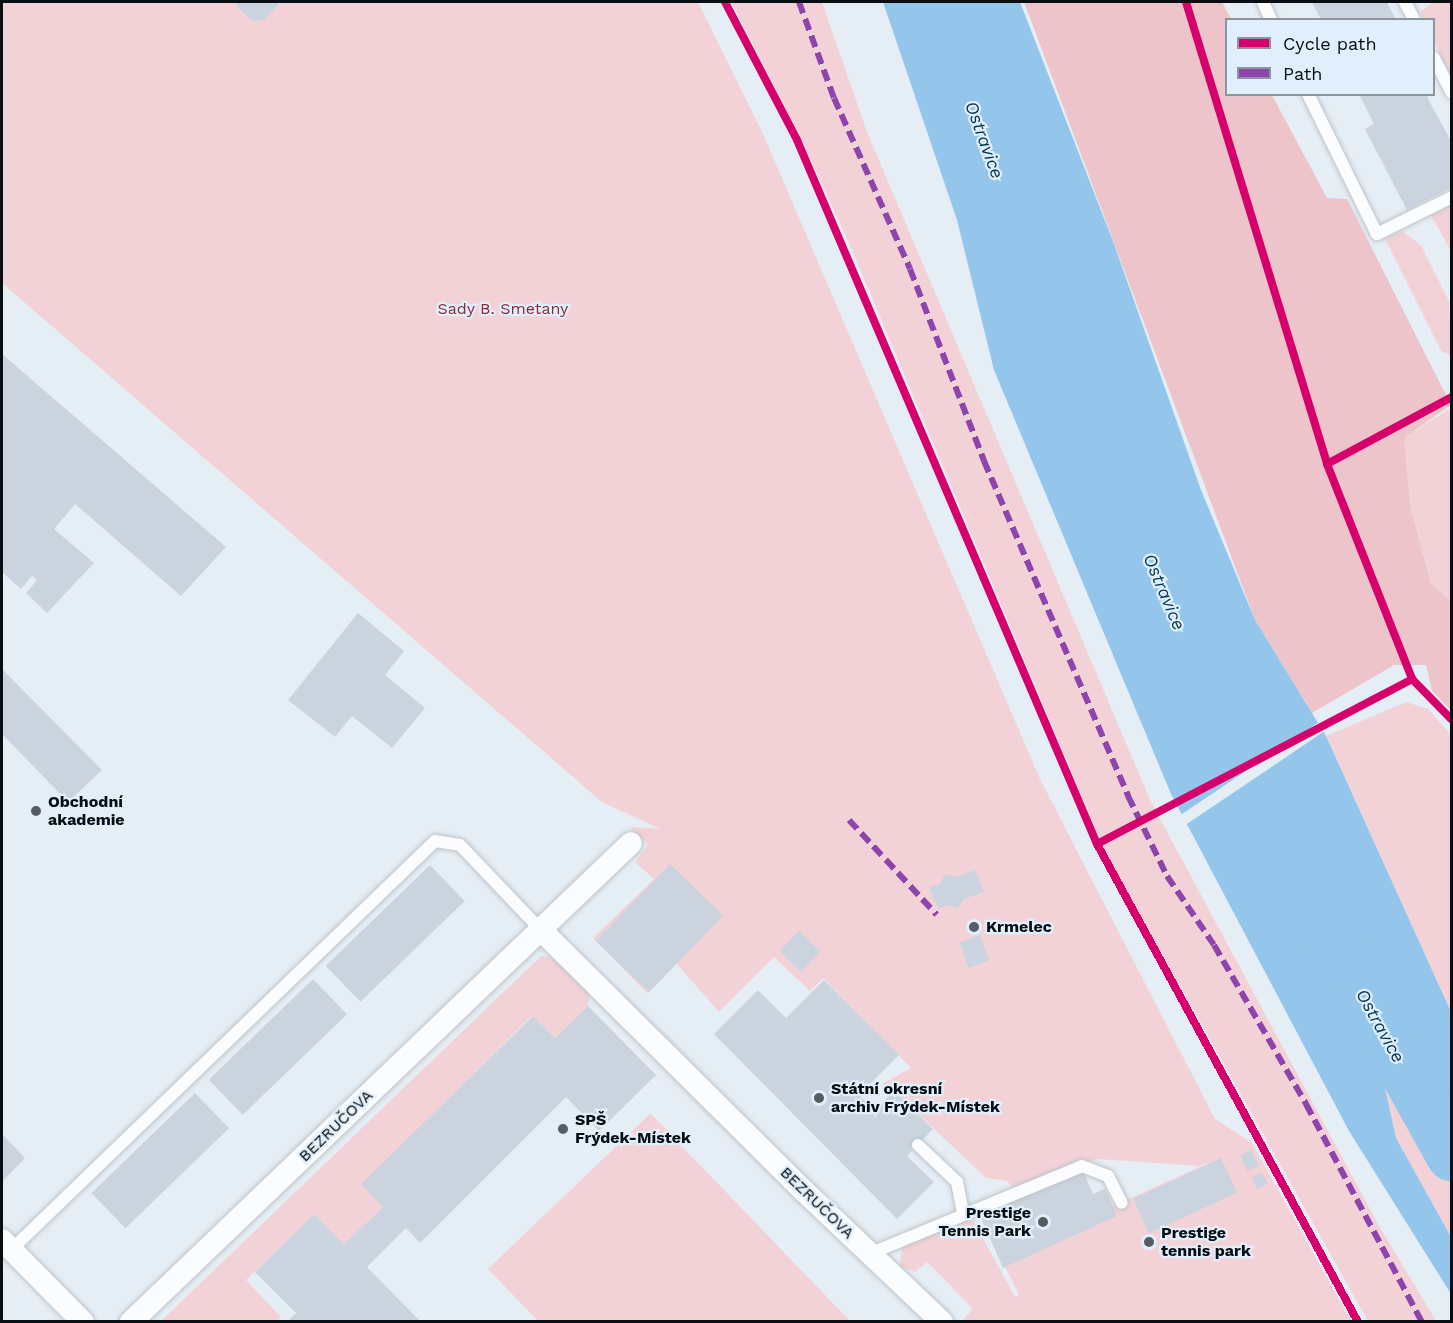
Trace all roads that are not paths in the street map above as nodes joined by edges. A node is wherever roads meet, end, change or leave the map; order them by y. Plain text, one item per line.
1 (1263, 2) edge
2 (1405, 2) edge
3 (1271, 18) edge
4 (1413, 18) edge
5 (1435, 60) edge
6 (1452, 93) edge
7 (1309, 96) edge
8 (1452, 197) edge
9 (631, 843) dead end
10 (540, 929) junction
11 (918, 1145) dead end
12 (1122, 1203) dead end
13 (963, 1212) junction
14 (6, 1245) edge
15 (869, 1254) junction
16 (83, 1322) edge
17 (131, 1322) edge
18 (942, 1322) edge

1 - 3 lane
2 - 4 lane
5 - 6 lane
7 - 8 lane
9 - 10 street, BEZRUČOVA
10 - 14 lane
10 - 15 street, BEZRUČOVA
10 - 17 street, BEZRUČOVA
11 - 13 lane
12 - 13 lane
13 - 15 lane
14 - 16 street
15 - 18 street, BEZRUČOVA

